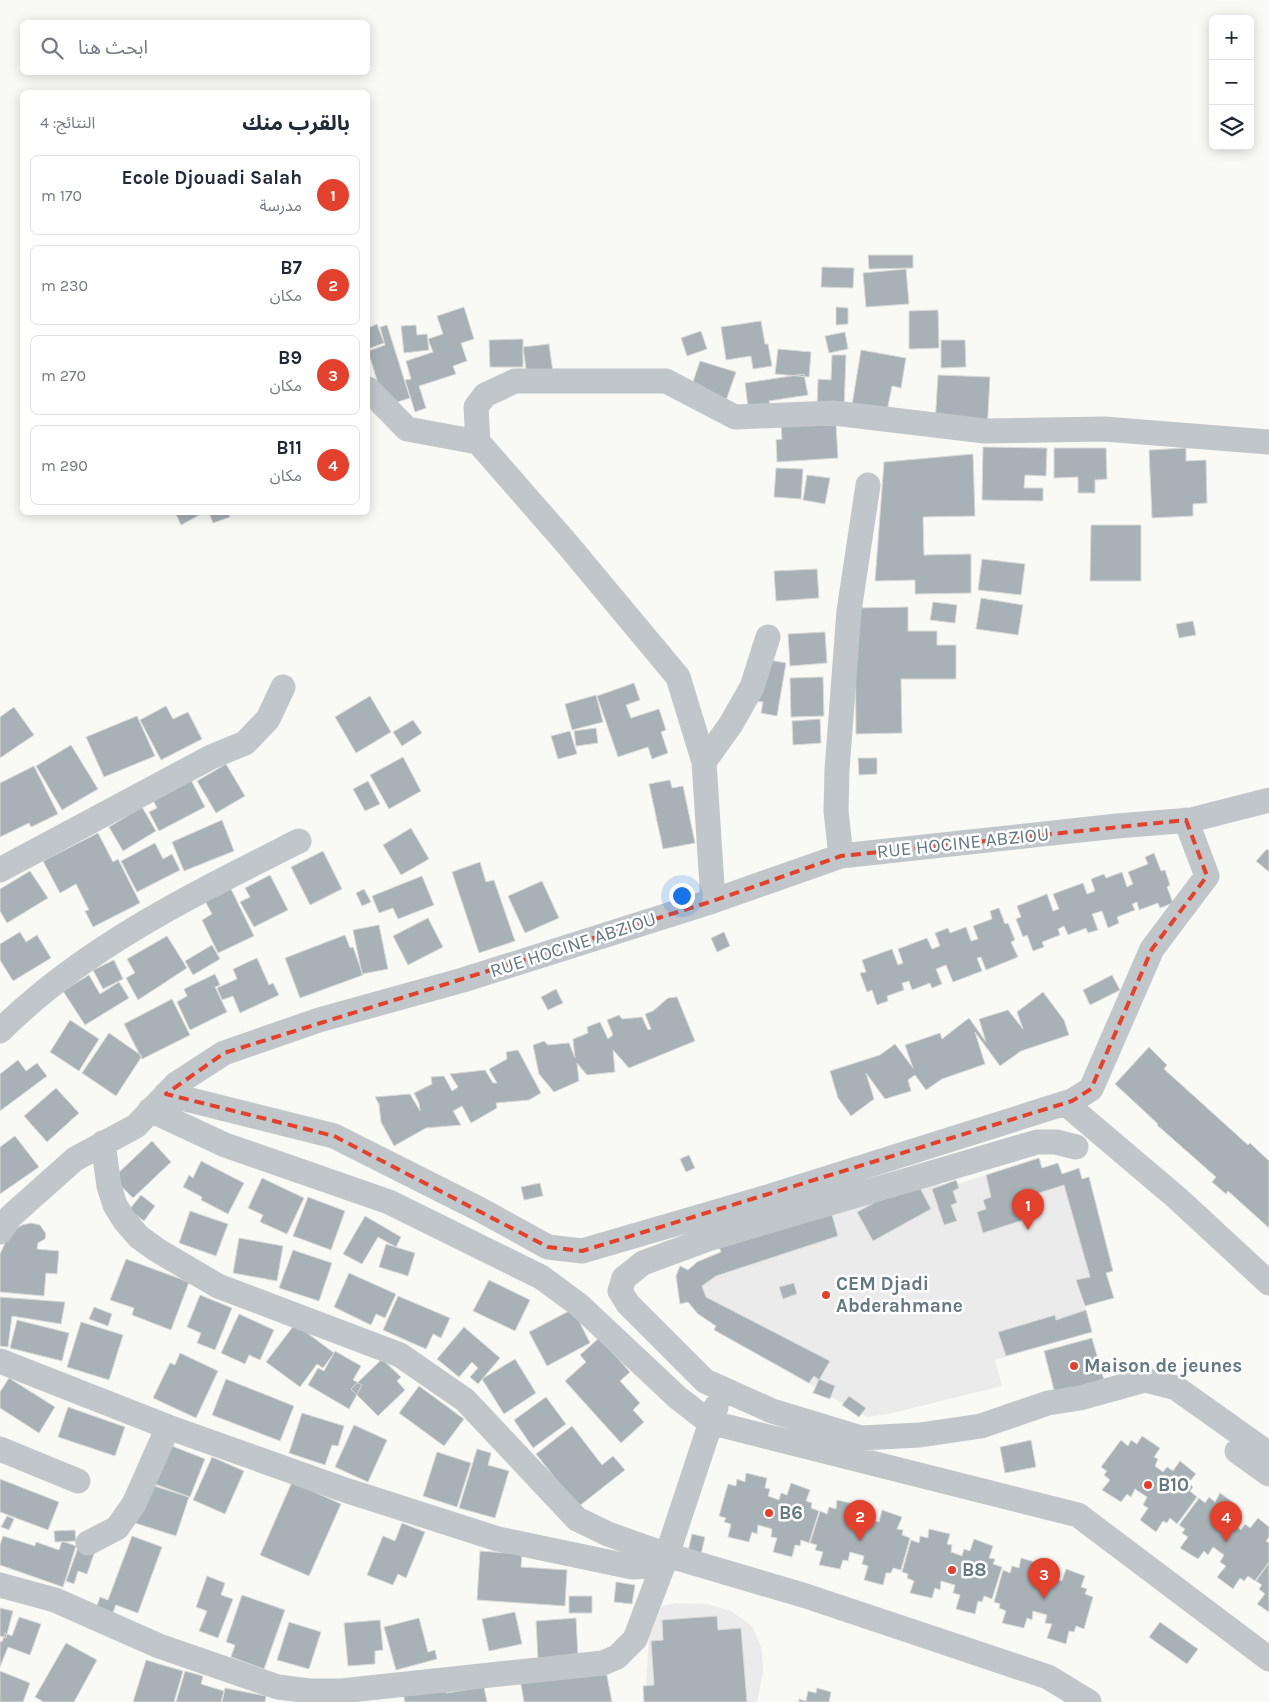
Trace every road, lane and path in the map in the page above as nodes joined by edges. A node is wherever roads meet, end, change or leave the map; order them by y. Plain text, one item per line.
1 (370, 391) edge
2 (478, 442) junction
3 (1269, 442) edge
4 (868, 485) dead end
5 (768, 637) dead end
6 (283, 687) dead end
7 (704, 762) junction
8 (1269, 800) edge
9 (1186, 820) junction
10 (299, 841) dead end
11 (841, 856) junction
12 (0, 870) edge
13 (713, 901) junction
14 (0, 1031) edge
15 (158, 1102) junction
16 (1065, 1103) junction
17 (103, 1144) junction
18 (1076, 1147) dead end
19 (0, 1232) edge
20 (1269, 1284) edge
21 (0, 1360) edge
22 (1161, 1384) junction
23 (723, 1391) junction
24 (709, 1422) junction
25 (168, 1427) junction
26 (0, 1449) edge
27 (1269, 1454) edge
28 (1269, 1474) edge
29 (78, 1481) dead end
30 (88, 1543) dead end
31 (667, 1555) junction
32 (0, 1584) edge
33 (1269, 1659) edge
34 (1089, 1702) edge

1 - 2 street
2 - 3 street
2 - 7 street
4 - 11 street
5 - 7 street
6 - 12 street
7 - 13 street
8 - 9 street, RUE HOCINE ABZIOU
9 - 11 street, RUE HOCINE ABZIOU
9 - 16 street
10 - 14 street
11 - 13 street, RUE HOCINE ABZIOU
13 - 15 street, RUE HOCINE ABZIOU
15 - 16 street
15 - 17 street, RUE HOCINE ABZIOU
15 - 24 street
16 - 20 street
17 - 19 street, RUE HOCINE ABZIOU
17 - 31 street
18 - 23 street
21 - 25 street
22 - 23 street
22 - 27 street
22 - 28 street
23 - 24 street
24 - 31 street
24 - 33 street
25 - 30 street
25 - 31 street
26 - 29 street
31 - 32 street
31 - 34 street

